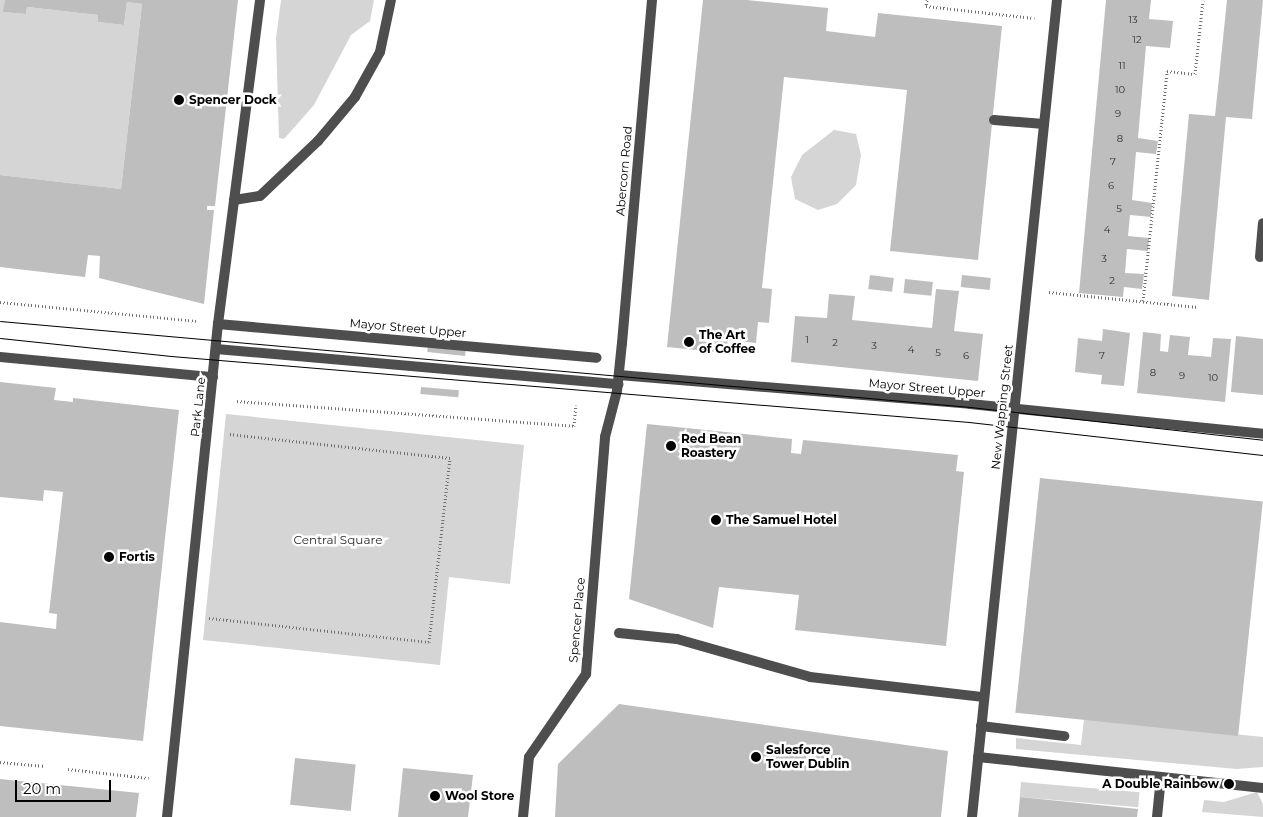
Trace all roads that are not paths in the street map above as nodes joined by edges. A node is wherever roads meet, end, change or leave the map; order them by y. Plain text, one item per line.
1 (260, 0) edge
2 (391, 0) edge
3 (652, 0) edge
4 (1057, 0) edge
5 (994, 120) dead end
6 (1044, 124) junction
7 (234, 200) junction
8 (1263, 223) edge
9 (1260, 257) dead end
10 (218, 324) junction
11 (216, 349) junction
12 (0, 356) edge
13 (596, 358) dead end
14 (213, 377) junction
15 (618, 380) junction
16 (1015, 408) junction
17 (1263, 434) edge
18 (619, 634) dead end
19 (984, 697) junction
20 (981, 726) junction
21 (1064, 736) dead end
22 (978, 757) junction
23 (1161, 777) junction
24 (1263, 788) edge
25 (167, 817) edge
26 (523, 817) edge
27 (972, 817) edge
28 (1157, 817) edge

1 - 7 street, Park Lane
2 - 7 street
3 - 15 street, Abercorn Road
4 - 6 street, New Wapping Street
5 - 6 street
6 - 16 street, New Wapping Street
7 - 10 street, Park Lane
8 - 9 street
10 - 11 street, Park Lane
10 - 13 street, Mayor Street Upper
11 - 14 street, Park Lane
11 - 15 street, Mayor Street Upper
12 - 14 street
14 - 25 street, Park Lane
15 - 16 street, Mayor Street Upper
15 - 26 street, Spencer Place
16 - 17 street, Mayor Street Upper
16 - 19 street, New Wapping Street
18 - 19 street
19 - 20 street, New Wapping Street
20 - 21 street
20 - 22 street, New Wapping Street
22 - 23 street
22 - 27 street, New Wapping Street
23 - 24 street
23 - 28 street

